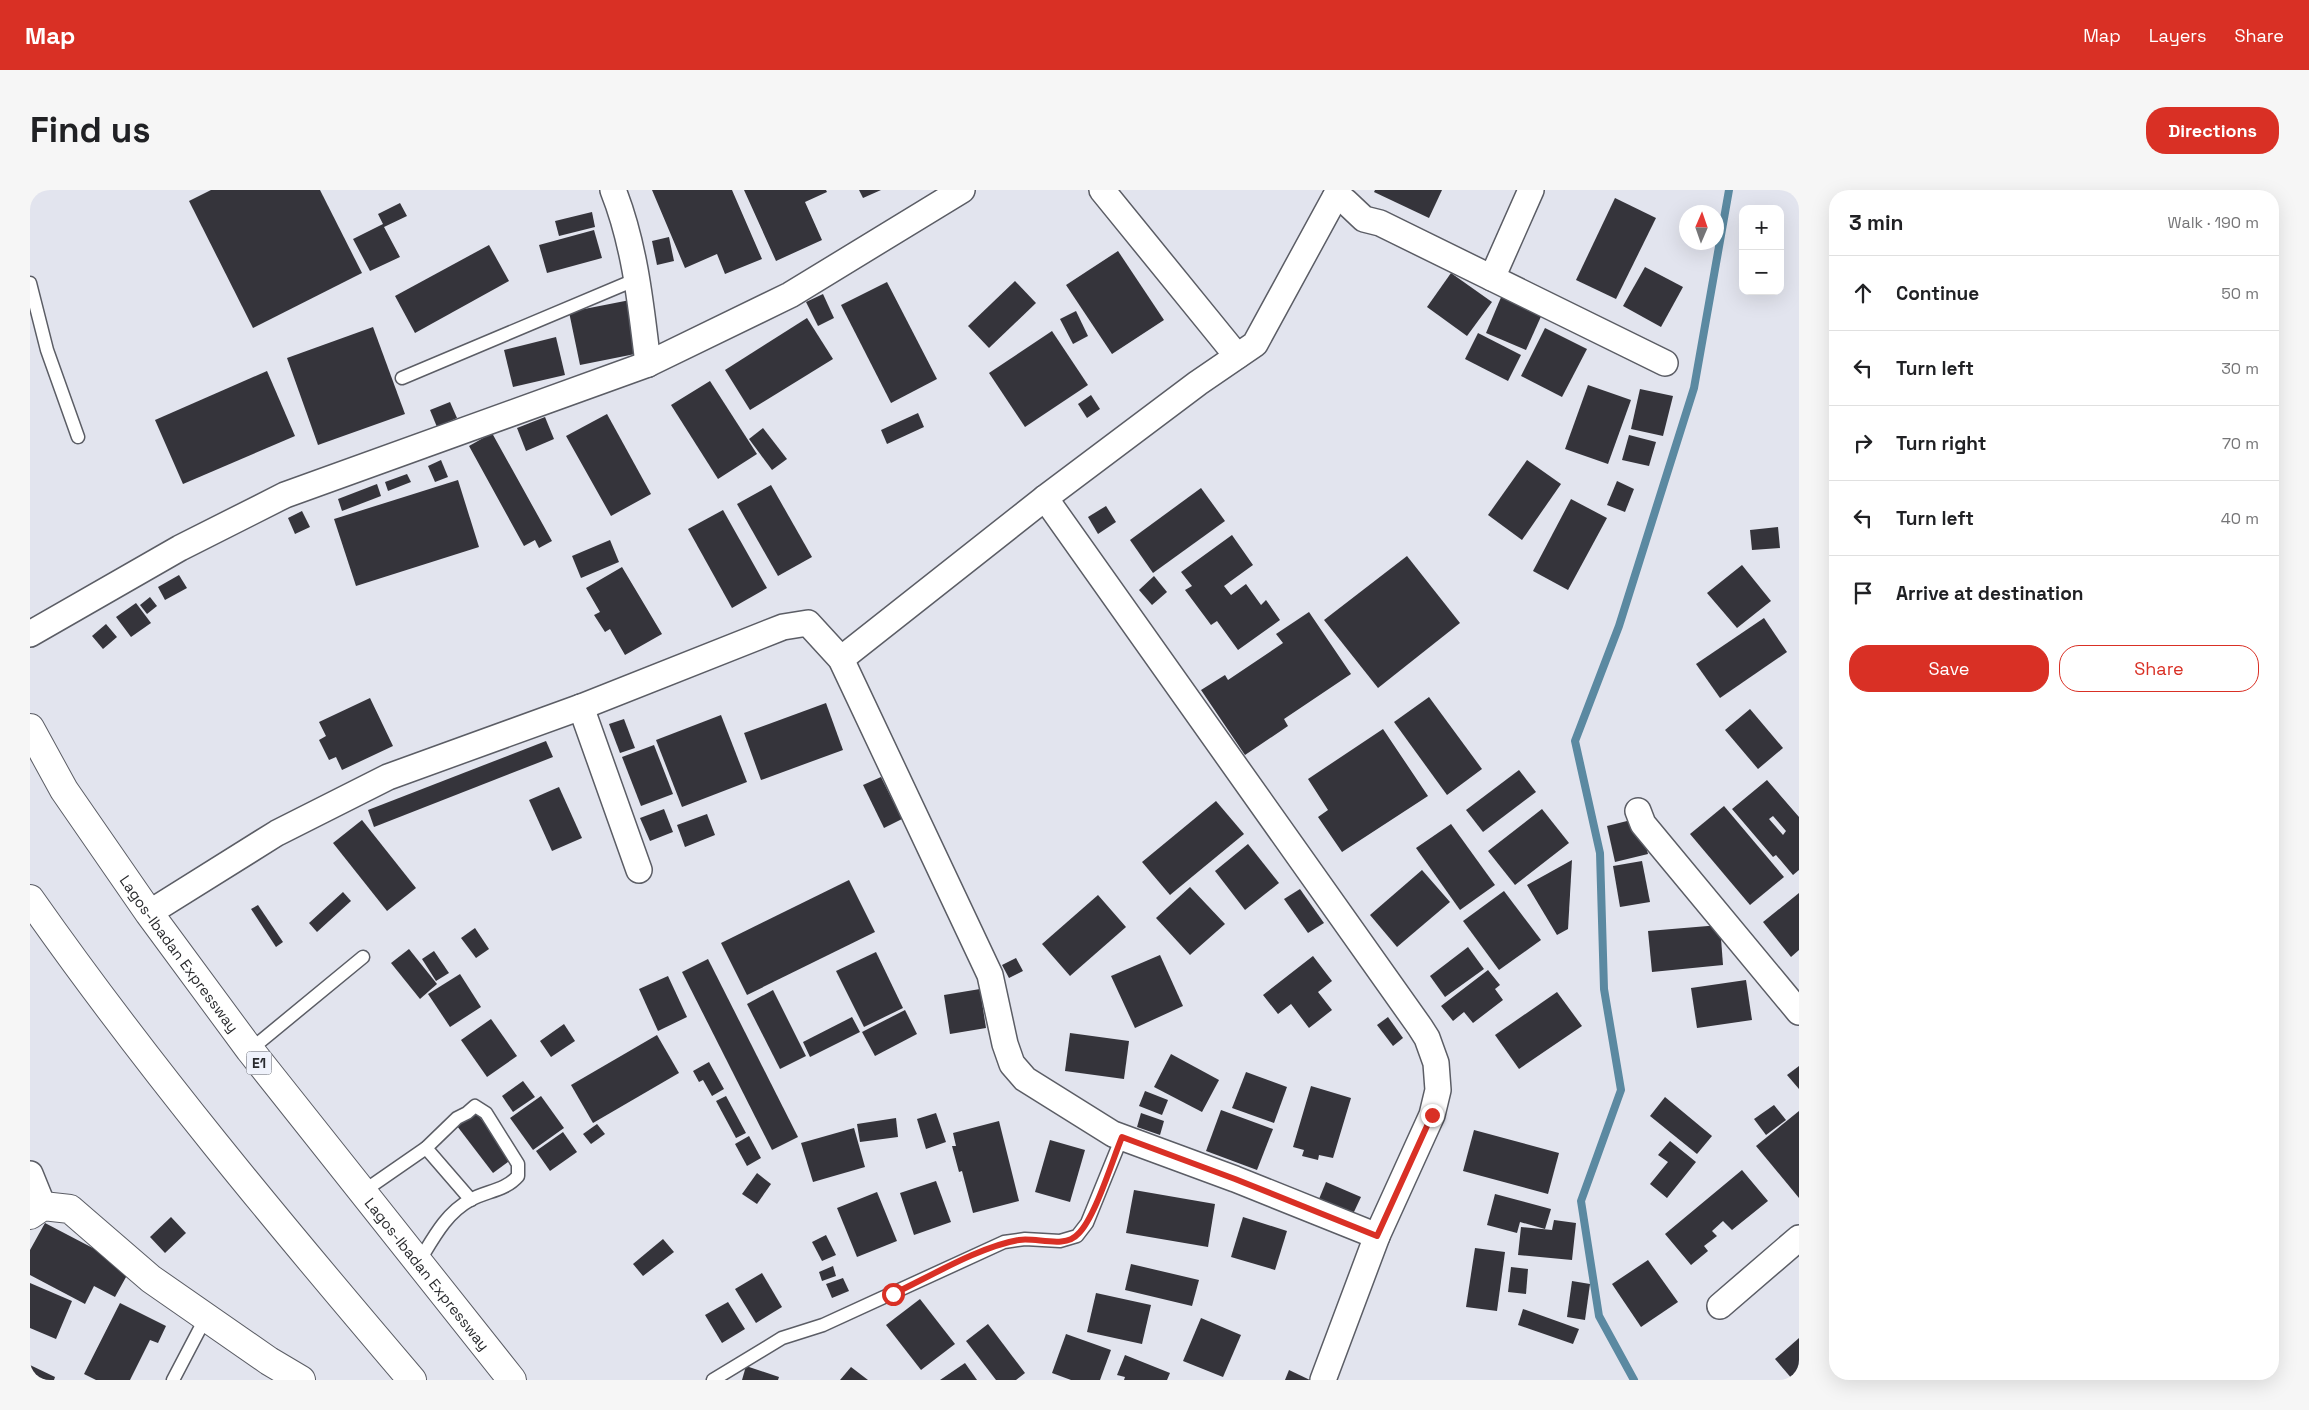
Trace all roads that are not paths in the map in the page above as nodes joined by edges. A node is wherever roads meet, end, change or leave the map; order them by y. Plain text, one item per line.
1 (613, 190) edge
2 (962, 190) edge
3 (1102, 190) edge
4 (1531, 190) edge
5 (1337, 194) edge
6 (1492, 278) junction
7 (636, 279) junction
8 (30, 283) edge
9 (1237, 356) junction
10 (1665, 363) dead end
11 (648, 364) junction
12 (402, 378) dead end
13 (78, 437) dead end
14 (1045, 498) junction
15 (30, 634) edge
16 (841, 659) junction
17 (581, 707) junction
18 (30, 728) edge
19 (1638, 811) dead end
20 (639, 870) dead end
21 (30, 899) edge
22 (149, 913) junction
23 (363, 957) dead end
24 (1799, 1012) edge
25 (250, 1050) junction
26 (1122, 1137) junction
27 (426, 1148) junction
28 (30, 1174) edge
29 (361, 1193) junction
30 (470, 1200) junction
31 (37, 1211) edge
32 (1377, 1236) junction
33 (1799, 1238) edge
34 (418, 1263) junction
35 (1720, 1306) dead end
36 (206, 1317) junction
37 (173, 1380) edge
38 (301, 1380) edge
39 (412, 1380) edge
40 (512, 1380) edge
41 (713, 1380) edge
42 (1323, 1380) edge

1 - 7 street
2 - 11 street
3 - 9 street
4 - 6 street
5 - 6 street
5 - 9 street
6 - 10 street
7 - 11 street
7 - 12 lane
8 - 13 lane
9 - 14 street
11 - 15 street
14 - 16 street
14 - 32 street
16 - 17 street
16 - 26 street
17 - 20 street
17 - 22 street
18 - 22 main road, Lagos-Ibadan Expressway / E1
19 - 24 street
21 - 39 main road
22 - 25 main road, Lagos-Ibadan Expressway / E1
23 - 25 lane
25 - 29 main road, Lagos-Ibadan Expressway / E1
26 - 32 street
26 - 41 lane
27 - 29 lane
27 - 30 lane
27 - 30 lane
28 - 31 street
29 - 34 main road, Lagos-Ibadan Expressway / E1
30 - 34 lane
31 - 36 main road
32 - 42 street
33 - 35 street
34 - 40 main road, Lagos-Ibadan Expressway / E1
36 - 37 lane
36 - 38 main road

